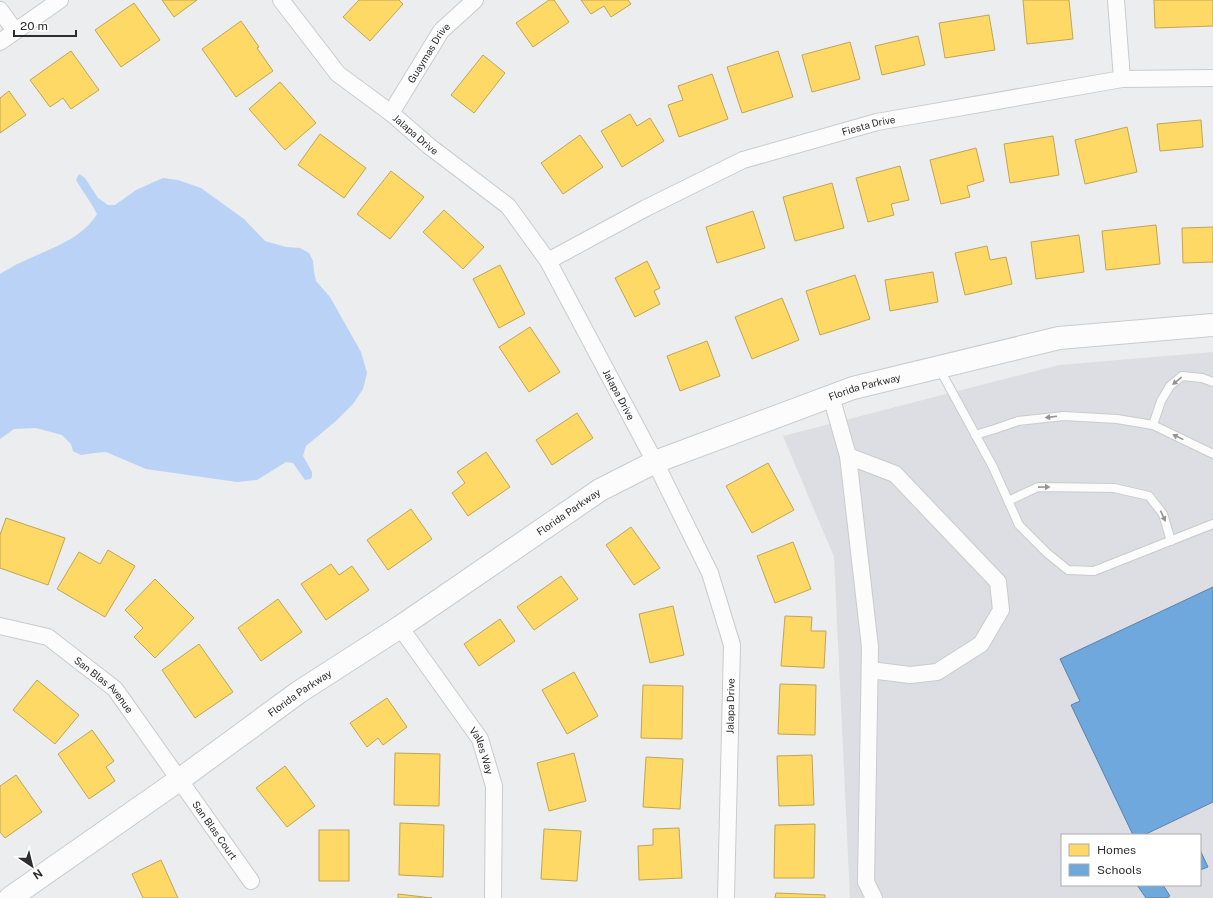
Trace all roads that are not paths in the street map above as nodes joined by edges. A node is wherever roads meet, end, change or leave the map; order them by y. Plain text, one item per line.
1 (60, 0) edge
2 (281, 0) edge
3 (474, 0) edge
4 (1116, 0) edge
5 (0, 10) edge
6 (15, 31) junction
7 (0, 42) edge
8 (1213, 78) edge
9 (1122, 79) junction
10 (391, 113) junction
11 (548, 261) junction
12 (1213, 325) edge
13 (938, 367) junction
14 (1213, 382) edge
15 (831, 396) junction
16 (1153, 425) junction
17 (974, 435) junction
18 (1213, 454) edge
19 (848, 456) junction
20 (655, 462) junction
21 (1008, 501) junction
22 (1213, 524) edge
23 (1171, 541) junction
24 (0, 626) edge
25 (400, 627) junction
26 (870, 670) junction
27 (179, 780) junction
28 (251, 881) dead end
29 (10, 898) edge
30 (493, 898) edge
31 (726, 898) edge
32 (874, 898) edge

1 - 6 street
2 - 10 street, Jalapa Drive
3 - 10 street, Guaymas Drive
4 - 9 street
5 - 6 street
6 - 7 street
8 - 9 street, Fiesta Drive
9 - 11 street, Fiesta Drive
10 - 11 street, Jalapa Drive
11 - 20 street, Jalapa Drive
12 - 13 street, Florida Parkway
13 - 15 street, Florida Parkway
13 - 17 lane
14 -> 16 lane
15 - 19 street
15 - 20 street, Florida Parkway
16 -> 17 lane
18 -> 16 lane
17 - 21 lane
19 - 26 street
19 - 26 street
20 - 25 street, Florida Parkway
20 - 31 street, Jalapa Drive
21 -> 23 lane
21 - 23 lane
22 - 23 lane
24 - 27 street, San Blas Avenue
25 - 27 street, Florida Parkway
25 - 30 street, Valles Way
26 - 32 street
27 - 28 street, San Blas Court
27 - 29 street, Florida Parkway

